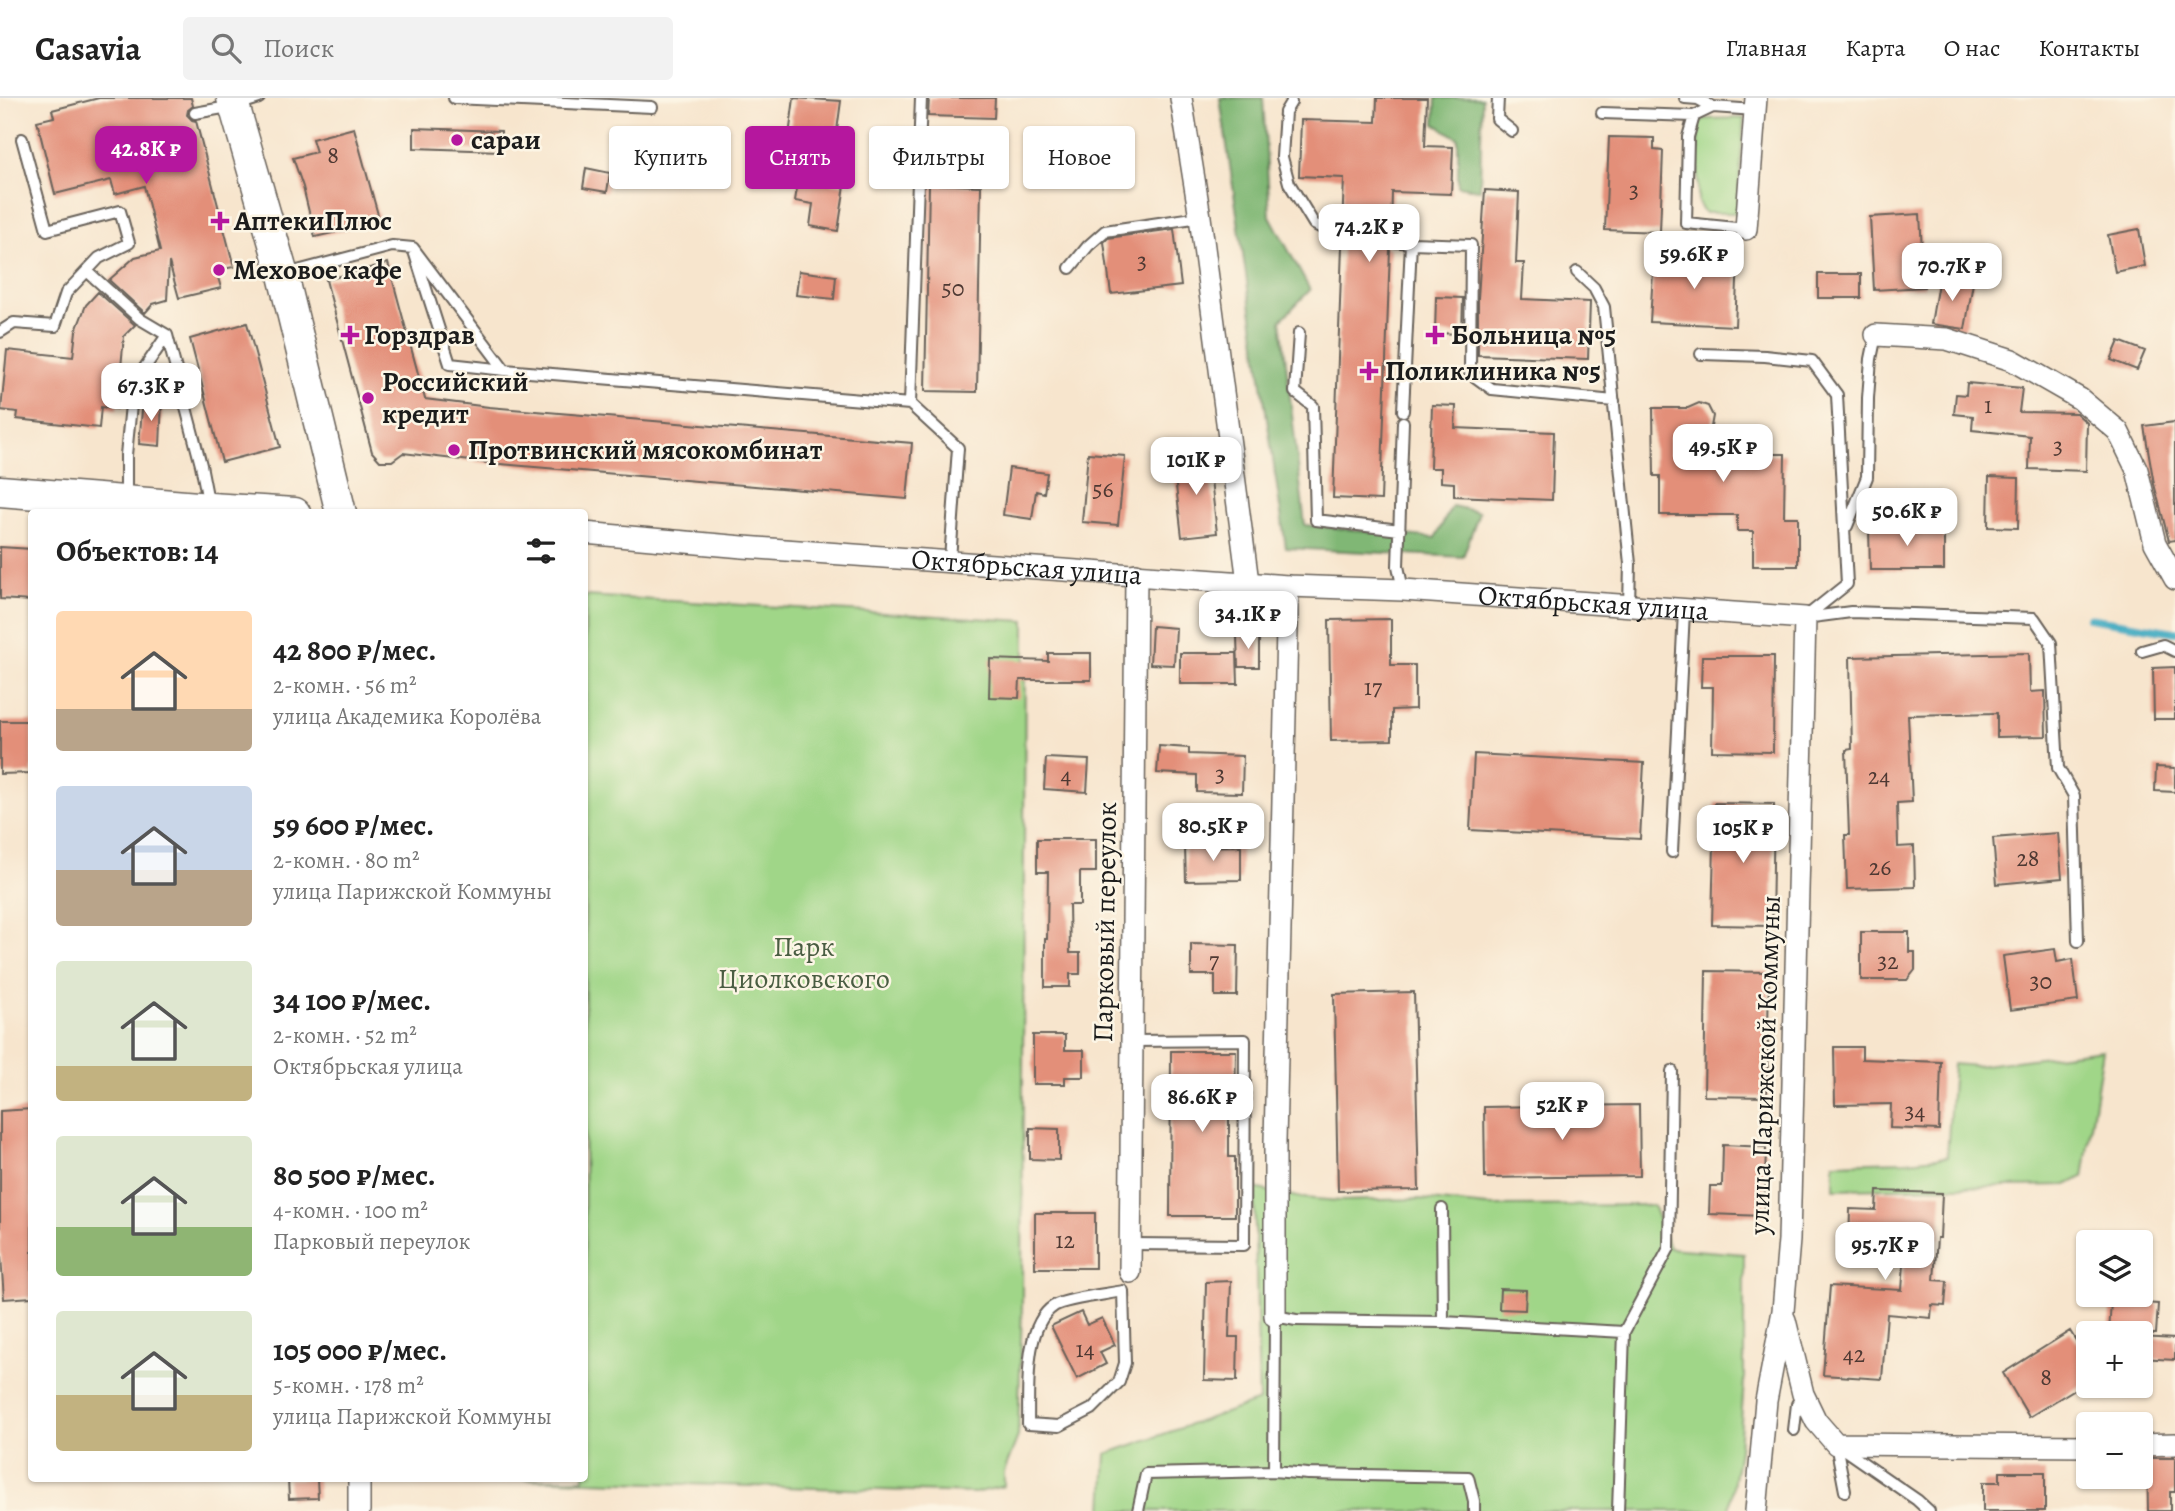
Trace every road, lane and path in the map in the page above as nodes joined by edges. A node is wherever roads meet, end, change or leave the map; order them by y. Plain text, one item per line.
1 (454, 98) edge
2 (921, 98) edge
3 (1181, 98) edge
4 (1498, 98) edge
5 (1685, 98) edge
6 (242, 101) edge
7 (1291, 102) dead end
8 (1756, 104) edge
9 (652, 107) dead end
10 (1713, 107) junction
11 (195, 113) dead end
12 (1602, 113) dead end
13 (1695, 116) junction
14 (1512, 131) dead end
15 (22, 139) dead end
16 (1200, 217) junction
17 (1746, 229) joint
18 (1342, 238) dead end
19 (1391, 242) dead end
20 (1411, 243) junction
21 (413, 248) junction
22 (1070, 268) dead end
23 (87, 271) junction
24 (1577, 272) dead end
25 (283, 275) junction
26 (0, 332) edge
27 (1299, 333) dead end
28 (167, 335) junction
29 (1876, 335) joint
30 (1701, 354) dead end
31 (505, 370) junction
32 (1614, 401) junction
33 (910, 404) junction
34 (0, 491) edge
35 (126, 502) junction
36 (200, 509) edge
37 (210, 509) edge
38 (340, 509) edge
39 (1400, 530) junction
40 (1845, 531) junction
41 (588, 533) edge
42 (950, 560) junction
43 (1136, 574) junction
44 (2175, 579) edge
45 (1248, 582) junction
46 (1289, 586) junction
47 (1402, 590) junction
48 (1629, 605) junction
49 (1684, 611) junction
50 (1805, 618) junction
51 (2141, 651) dead end
52 (2175, 651) edge
53 (1672, 852) dead end
54 (2078, 941) dead end
55 (1132, 1041) junction
56 (1672, 1071) dead end
57 (1442, 1209) dead end
58 (1130, 1244) junction
59 (1126, 1282) junction
60 (1783, 1311) junction
61 (1275, 1316) junction
62 (1443, 1322) junction
63 (1624, 1332) junction
64 (1803, 1394) junction
65 (1794, 1430) dead end
66 (1836, 1444) junction
67 (2175, 1444) edge
68 (2153, 1445) edge
69 (2076, 1446) edge
70 (1274, 1471) junction
71 (359, 1482) edge
72 (1845, 1491) dead end
73 (359, 1511) edge
74 (1138, 1511) edge
75 (1474, 1511) edge
76 (1618, 1511) edge
77 (1756, 1511) edge
78 (1929, 1511) edge

1 - 9 lane
2 - 33 lane
3 - 16 street
4 - 14 lane
5 - 10 lane
6 - 11 lane
6 - 25 street
7 - 18 lane
8 - 10 lane
8 - 17 street
10 - 13 lane
12 - 13 lane
13 - 17 lane
15 - 23 lane
16 - 22 lane
16 - 45 street
19 - 20 lane
20 - 32 lane
20 - 39 lane
21 - 25 lane
21 - 31 lane
21 - 31 lane
23 - 26 lane
23 - 28 lane
24 - 32 lane
25 - 38 street
27 - 39 lane
28 - 35 lane
28 - 37 lane
29 - 40 lane
29 - 44 street
30 - 40 lane
31 - 33 lane
32 - 48 lane
33 - 42 lane
34 - 35 street
35 - 36 street
39 - 47 lane
40 - 50 lane
41 - 42 street, Октябрьская улица
42 - 43 street, Октябрьская улица
43 - 45 street, Октябрьская улица
43 - 55 street, Парковый переулок
45 - 46 street, Октябрьская улица
46 - 47 street, Октябрьская улица
46 - 61 street
47 - 48 street, Октябрьская улица
48 - 49 street, Октябрьская улица
49 - 50 street, Октябрьская улица
49 - 53 lane
50 - 54 lane
50 - 60 street, улица Парижской Коммуны
51 - 52 lane
55 - 58 street, Парковый переулок
55 - 58 lane
56 - 63 lane
57 - 62 lane
58 - 59 street, Парковый переулок
59 - 59 lane
60 - 64 street
60 - 77 street, улица Парижской Коммуны
61 - 62 lane
61 - 70 lane
62 - 63 lane
63 - 76 lane
64 - 65 lane
64 - 66 street
66 - 69 street
66 - 72 lane
66 - 78 lane
67 - 68 street
70 - 74 lane
70 - 75 lane
71 - 73 street

